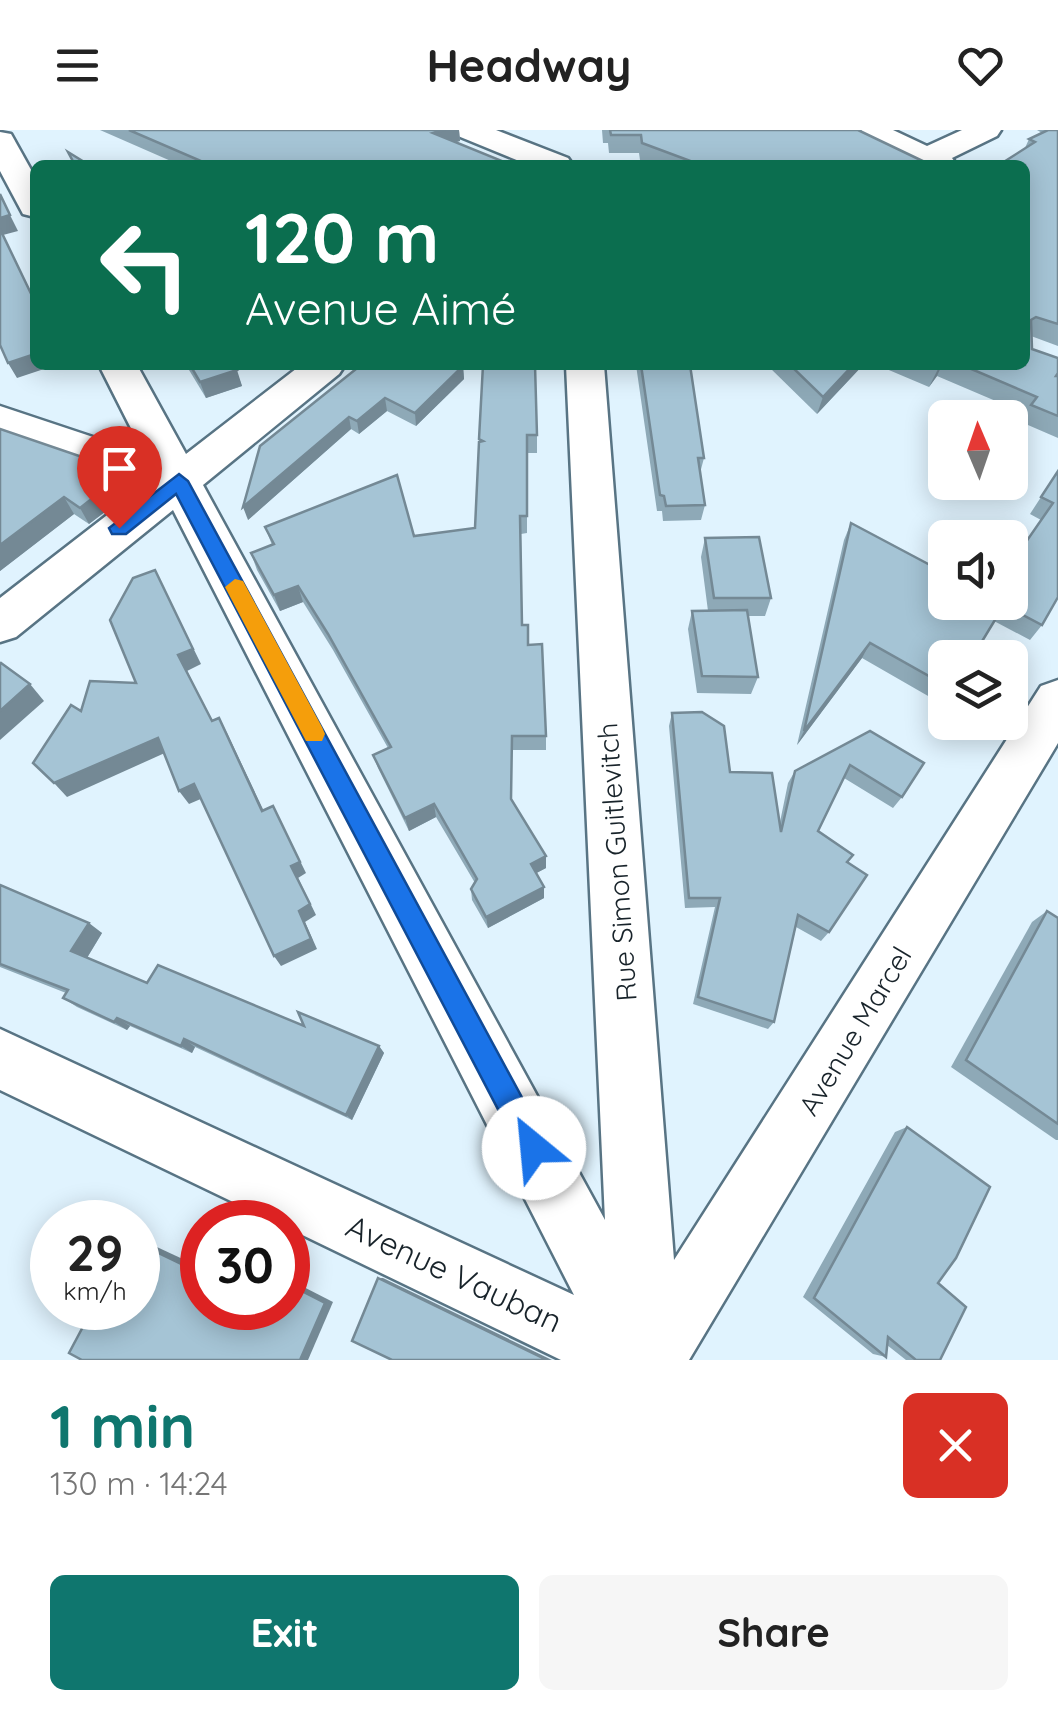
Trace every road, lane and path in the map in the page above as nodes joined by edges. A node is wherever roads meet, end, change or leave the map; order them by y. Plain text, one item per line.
1 (469, 130) edge
2 (868, 130) edge
3 (986, 130) edge
4 (0, 141) edge
5 (566, 157) edge
6 (931, 160) edge
7 (938, 160) edge
8 (30, 198) edge
9 (121, 370) edge
10 (320, 370) edge
11 (585, 370) edge
12 (0, 420) edge
13 (179, 481) junction
14 (0, 624) edge
15 (1058, 700) edge
16 (0, 1059) edge
17 (636, 1360) edge
18 (647, 1360) edge

1 - 5 street
2 - 6 street
3 - 7 street
4 - 8 street
9 - 13 street
10 - 13 street
11 - 18 street, Rue Simon Guitlevitch
12 - 13 street
13 - 14 street
13 - 18 street
15 - 18 street, Avenue Marcel
16 - 17 street, Avenue Vauban

